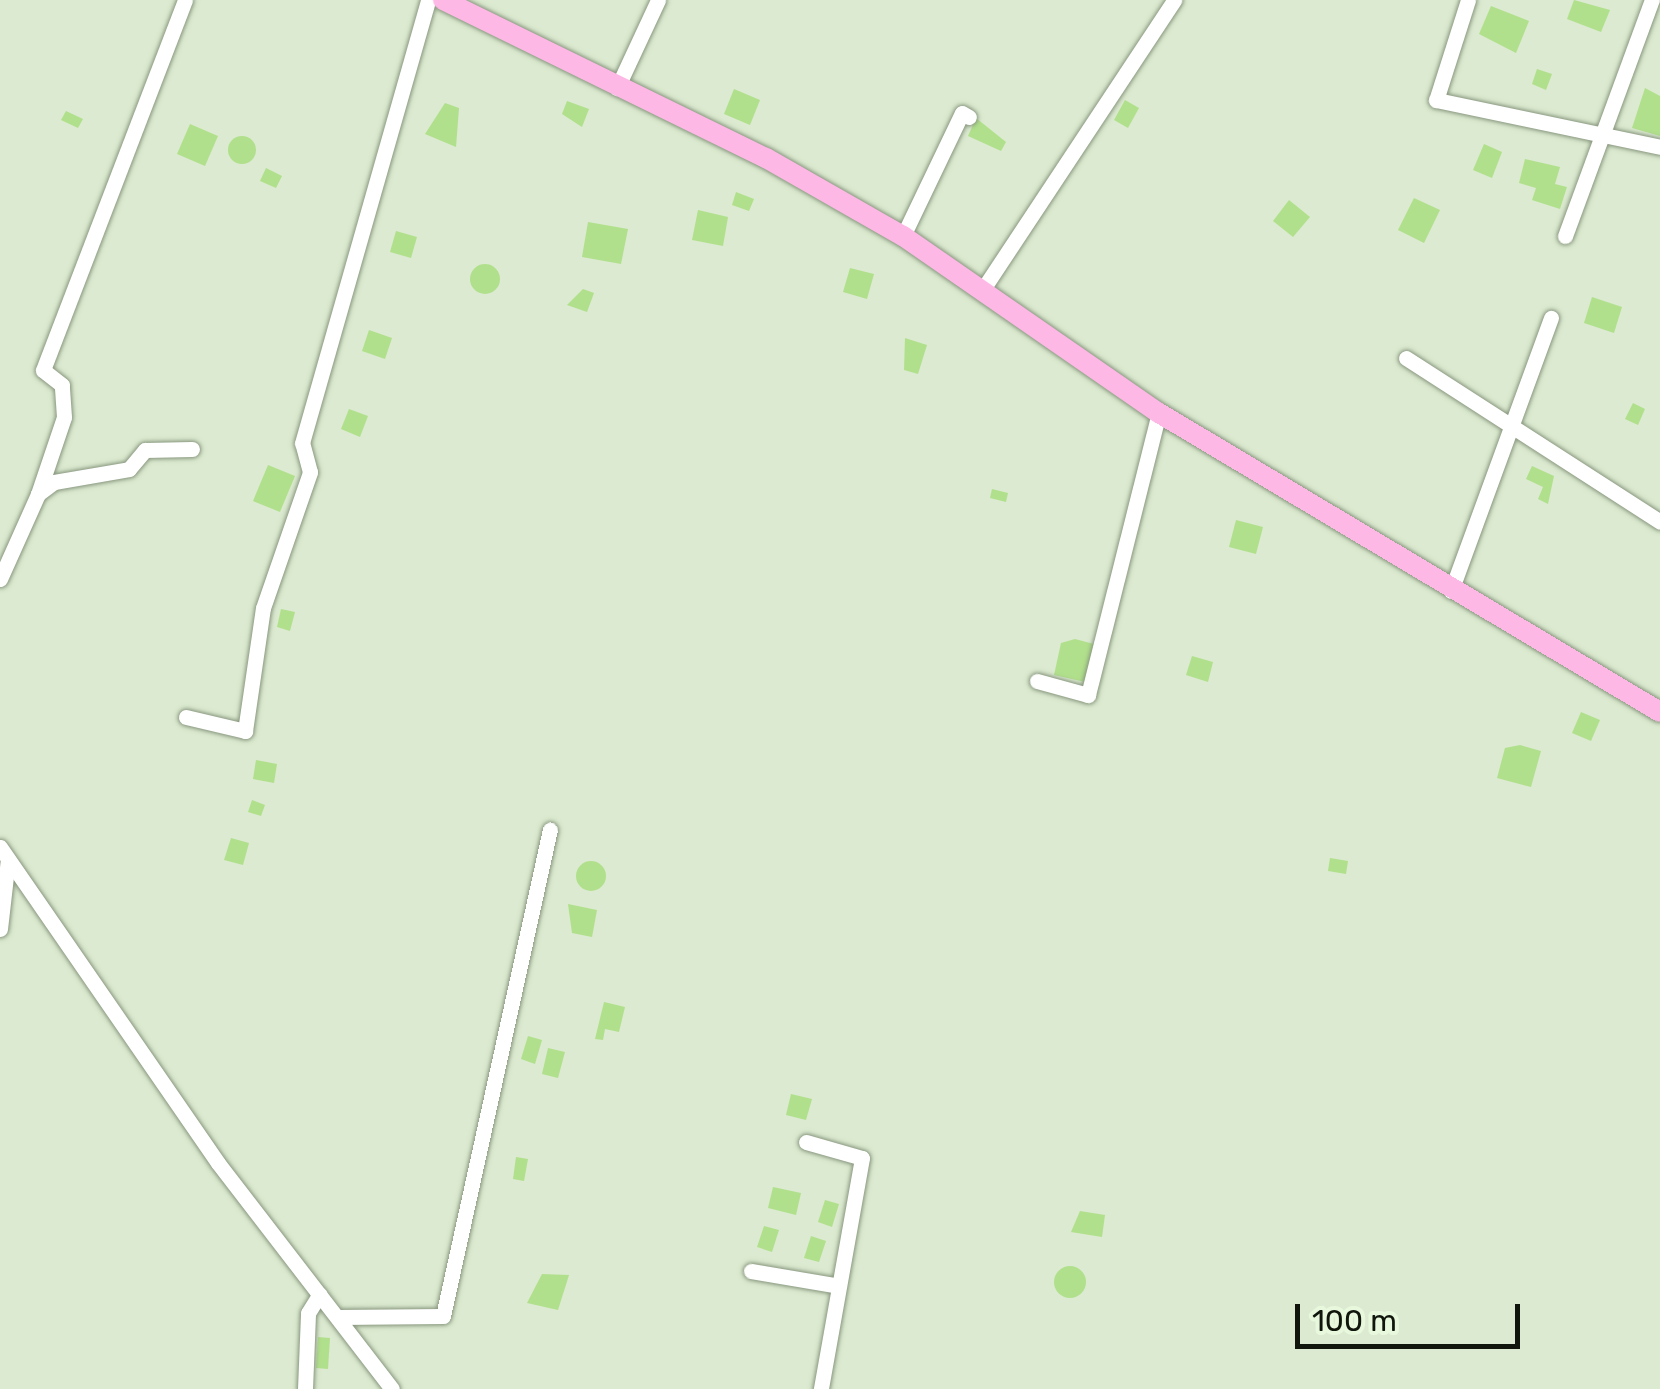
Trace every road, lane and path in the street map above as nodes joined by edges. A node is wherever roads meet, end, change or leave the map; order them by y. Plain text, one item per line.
1 (185, 0) edge
2 (428, 0) edge
3 (443, 0) edge
4 (658, 0) edge
5 (1174, 0) edge
6 (1468, 0) edge
7 (1652, 0) edge
8 (617, 88) junction
9 (970, 117) dead end
10 (1604, 135) junction
11 (1660, 147) edge
12 (903, 236) junction
13 (1565, 236) dead end
14 (984, 286) junction
15 (1551, 318) dead end
16 (1406, 358) dead end
17 (1160, 413) junction
18 (1515, 428) junction
19 (192, 448) dead end
20 (38, 494) junction
21 (1660, 522) edge
22 (0, 580) edge
23 (1452, 591) junction
24 (1037, 682) dead end
25 (1660, 712) edge
26 (186, 718) dead end
27 (550, 830) dead end
28 (4, 853) edge
29 (0, 929) edge
30 (806, 1142) dead end
31 (752, 1271) dead end
32 (834, 1285) junction
33 (320, 1294) junction
34 (338, 1317) junction
35 (306, 1389) edge
36 (392, 1389) edge
37 (820, 1389) edge

1 - 20 street
2 - 26 street
3 - 8 main road
4 - 8 street
5 - 14 street
6 - 10 street
7 - 10 street
8 - 12 main road
9 - 12 street
10 - 11 street
10 - 13 street
12 - 14 main road
14 - 17 main road
15 - 18 street
16 - 18 street
17 - 23 main road
17 - 24 street
18 - 21 street
18 - 23 street
19 - 20 street
20 - 22 street
23 - 25 main road
27 - 34 street
28 - 29 street
28 - 33 street
30 - 32 street
31 - 32 street
32 - 37 street
33 - 34 street
33 - 35 street
34 - 36 street

